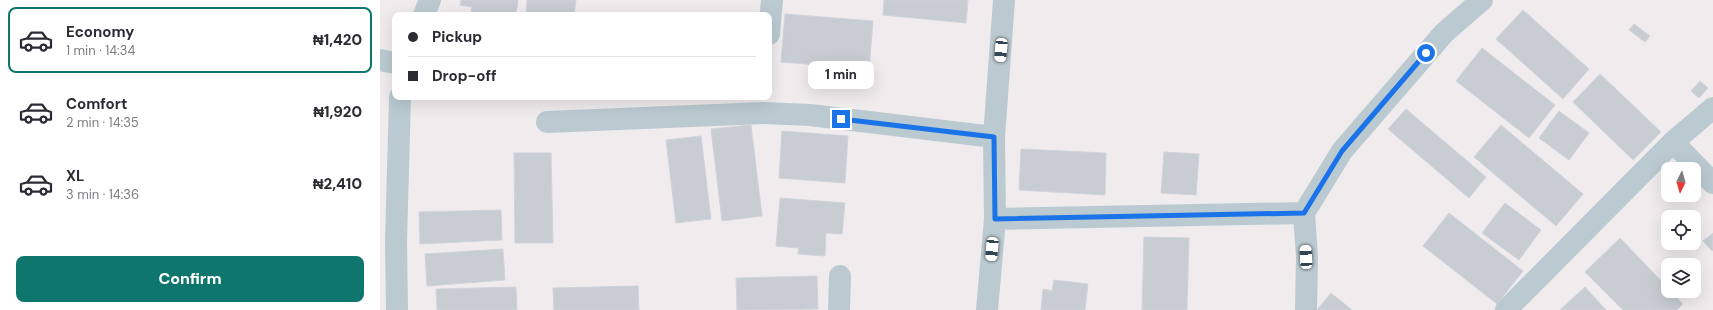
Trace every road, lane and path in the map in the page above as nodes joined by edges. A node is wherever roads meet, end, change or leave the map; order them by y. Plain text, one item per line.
1 (430, 0) edge
2 (772, 0) edge
3 (1004, 0) edge
4 (1482, 0) edge
5 (425, 12) edge
6 (771, 12) edge
7 (380, 60) edge
8 (392, 62) edge
9 (400, 100) edge
10 (765, 105) edge
11 (1713, 108) edge
12 (547, 122) dead end
13 (994, 137) junction
14 (1673, 142) junction
15 (1713, 183) edge
16 (1304, 213) junction
17 (995, 219) junction
18 (840, 276) dead end
19 (397, 310) edge
20 (839, 310) edge
21 (987, 310) edge
22 (1306, 310) edge
23 (1506, 310) edge

1 - 5 street
2 - 6 street
3 - 13 street
4 - 16 street
7 - 8 street
9 - 19 street
10 - 12 street
10 - 13 street
11 - 14 street
13 - 17 street
14 - 15 street
14 - 23 street
16 - 17 street
16 - 22 street
17 - 21 street
18 - 20 street

